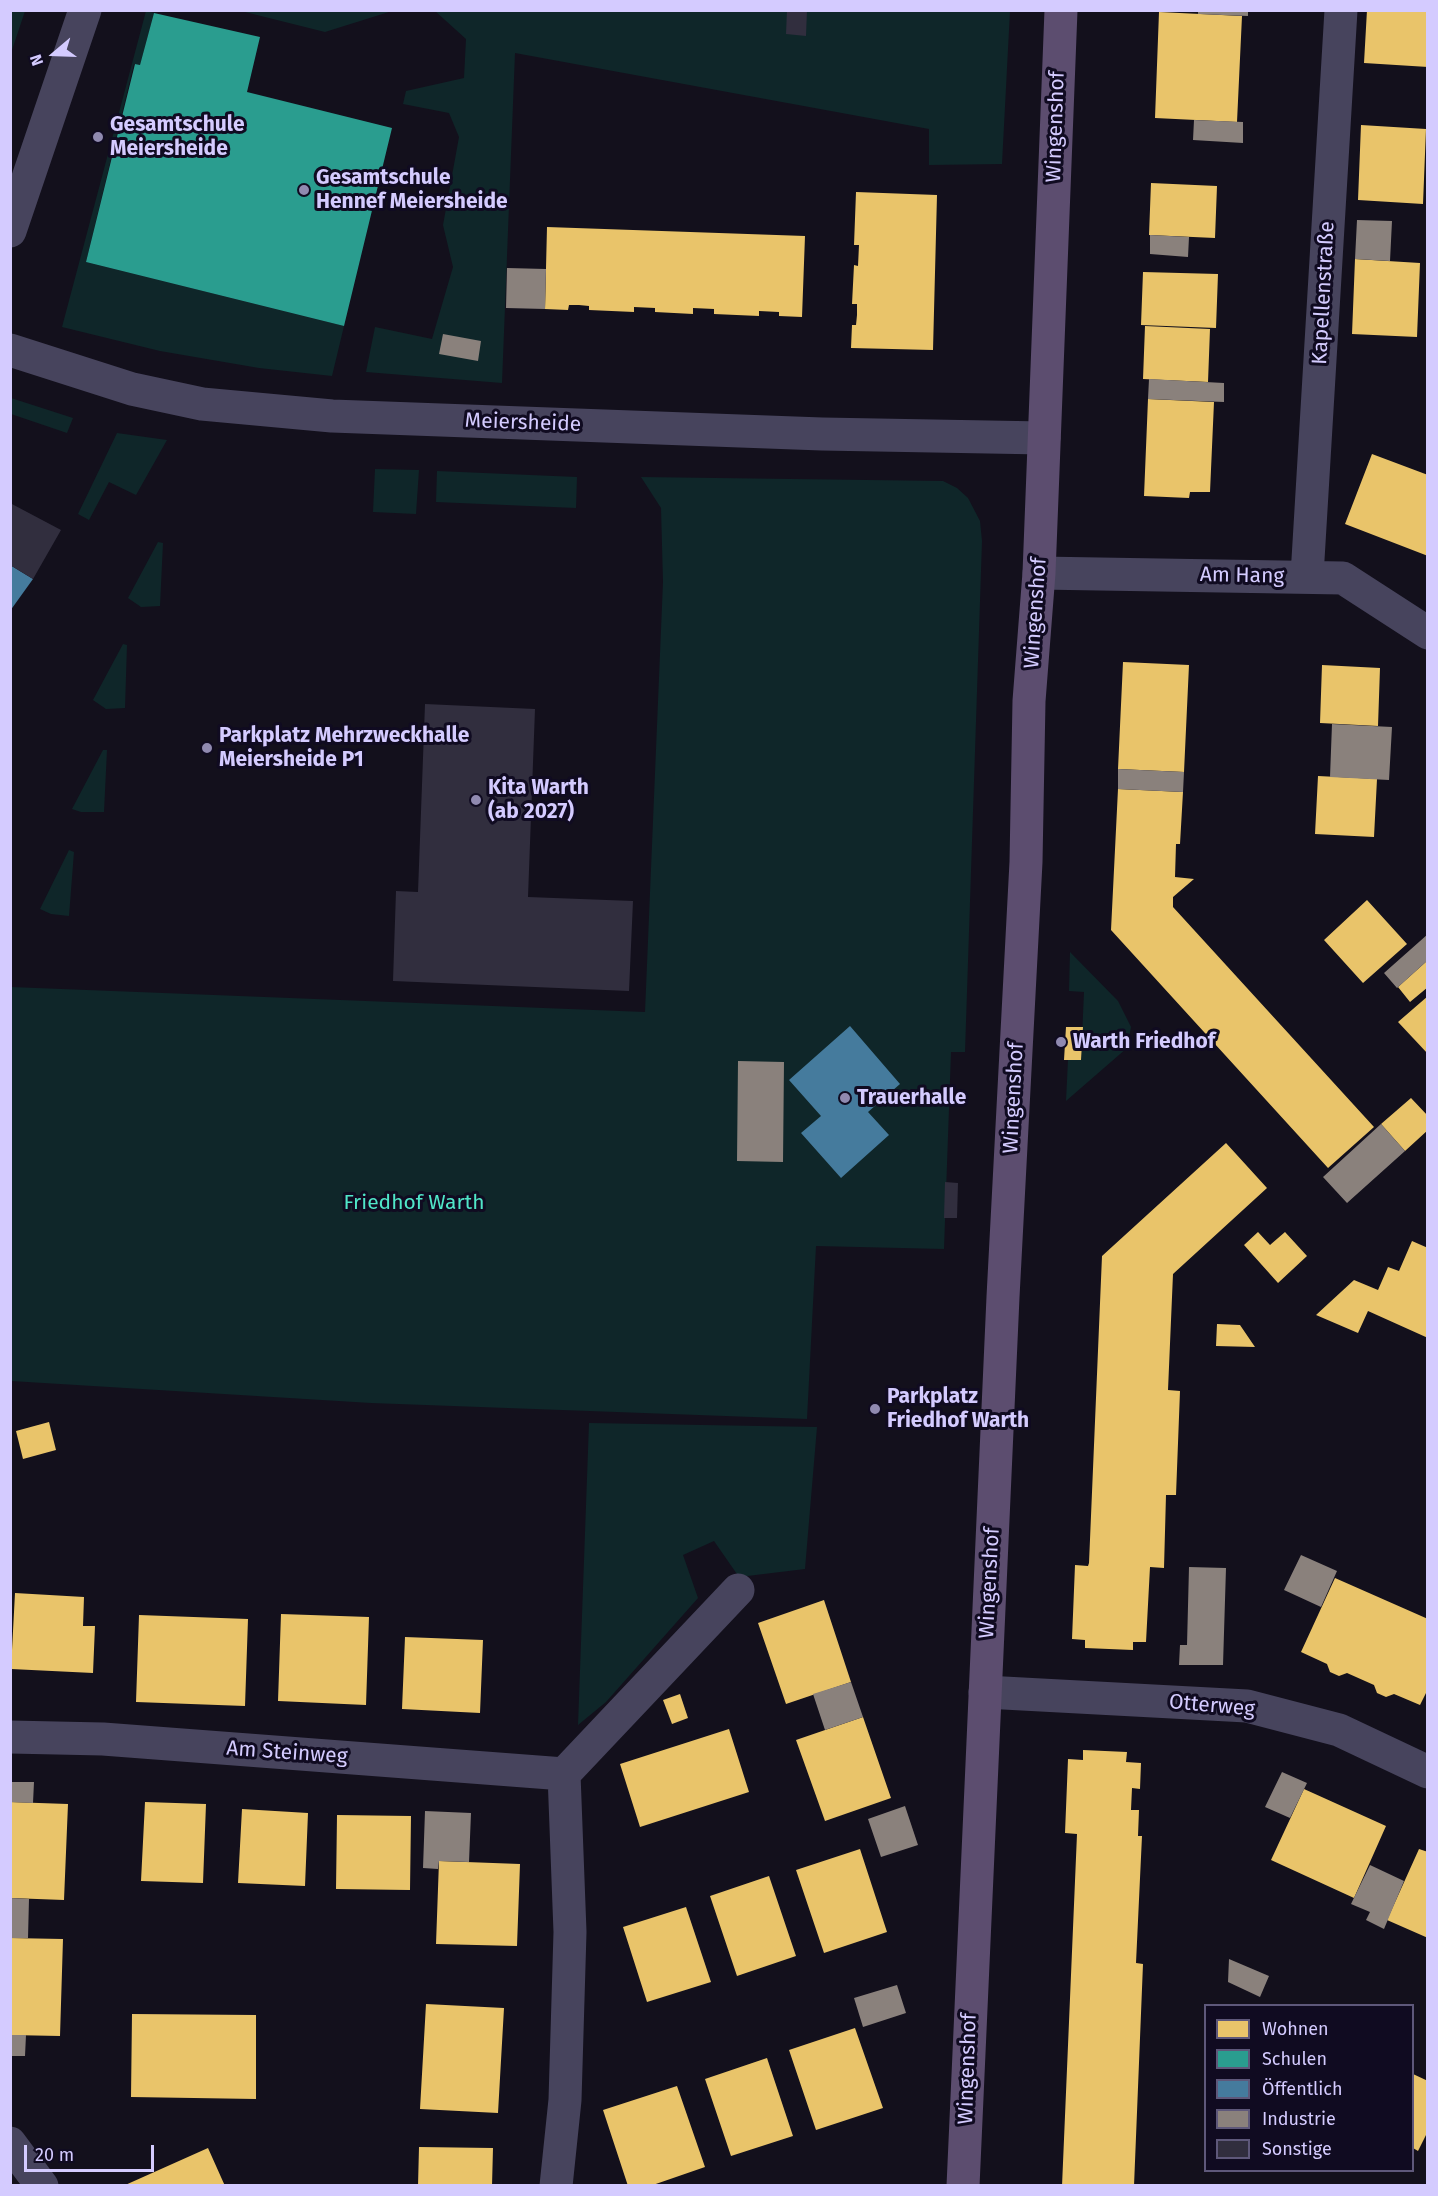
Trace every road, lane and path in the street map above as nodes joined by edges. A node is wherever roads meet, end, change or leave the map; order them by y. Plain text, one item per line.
1 (85, 10) edge
2 (1061, 10) edge
3 (1341, 10) edge
4 (10, 231) edge
5 (10, 350) edge
6 (1044, 438) junction
7 (1039, 573) junction
8 (1307, 576) junction
9 (1428, 633) edge
10 (738, 1590) dead end
11 (985, 1692) junction
12 (10, 1737) edge
13 (1428, 1772) edge
14 (564, 1774) junction
15 (10, 2143) edge
16 (42, 2186) edge
17 (556, 2186) edge
18 (963, 2186) edge

1 - 4 street
2 - 6 main road, Wingenshof
3 - 8 street, Kapellenstraße
5 - 6 street, Meiersheide
6 - 7 main road, Wingenshof
7 - 8 street, Am Hang
7 - 11 main road, Wingenshof
8 - 9 street, Am Hang
10 - 14 street
11 - 13 street, Otterweg
11 - 18 main road, Wingenshof
12 - 14 street, Am Steinweg
14 - 17 street
15 - 16 street

